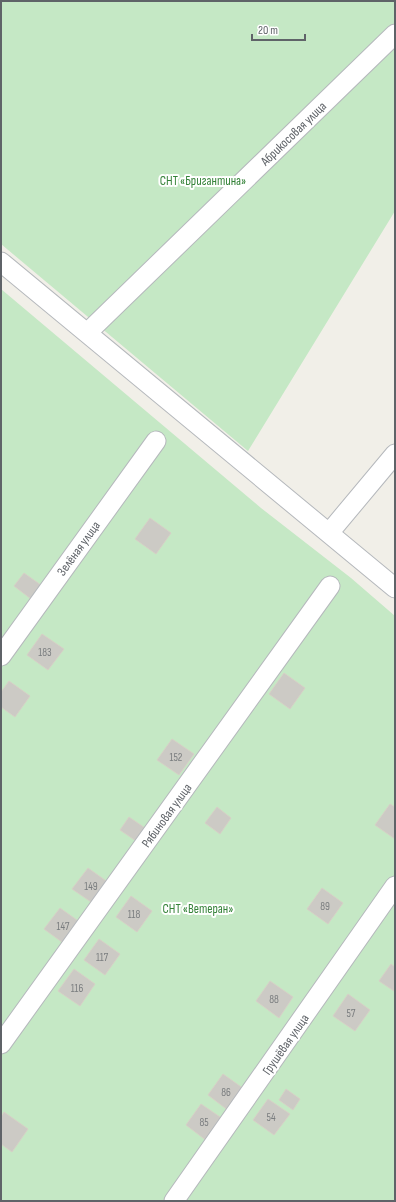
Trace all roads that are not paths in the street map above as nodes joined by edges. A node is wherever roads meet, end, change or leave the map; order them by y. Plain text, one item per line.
1 (395, 34) edge
2 (1, 262) edge
3 (87, 333) junction
4 (156, 441) dead end
5 (395, 454) edge
6 (329, 533) junction
7 (330, 586) dead end
8 (395, 588) edge
9 (1, 656) edge
10 (395, 886) edge
11 (1, 1044) edge
12 (174, 1201) edge

1 - 3 street, Абрикосовая улица
2 - 3 street
3 - 6 street
4 - 9 street, Зелёная улица
5 - 6 street
6 - 8 street
7 - 11 street, Рябиновая улица
10 - 12 street, Грушёвая улица

